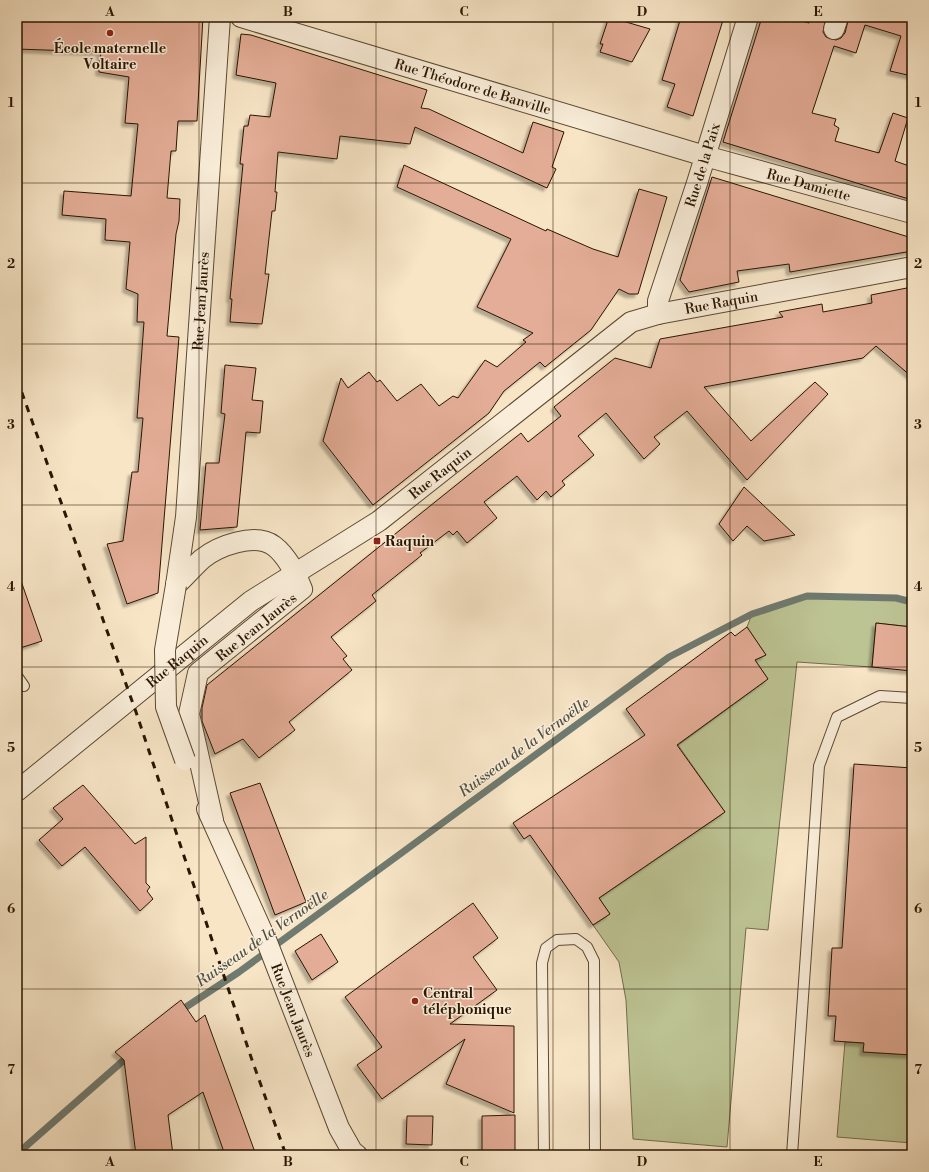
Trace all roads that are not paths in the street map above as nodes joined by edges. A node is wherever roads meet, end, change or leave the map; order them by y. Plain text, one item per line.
1 (220, 17) edge
2 (241, 17) edge
3 (748, 17) edge
4 (705, 156) junction
5 (912, 213) edge
6 (912, 267) edge
7 (658, 314) junction
8 (296, 573) junction
9 (176, 585) junction
10 (17, 676) edge
11 (24, 686) dead end
12 (912, 698) edge
13 (17, 791) edge
14 (212, 820) junction
15 (357, 1155) edge
16 (544, 1155) edge
17 (595, 1155) edge
18 (792, 1155) edge

1 - 9 street, Rue Jean Jaurès
2 - 4 street, Rue Théodore de Banville
3 - 4 street, Rue de la Paix
4 - 5 street, Rue Damiette
4 - 7 street, Rue de la Paix
6 - 7 street, Rue Raquin
7 - 8 street, Rue Raquin
8 - 9 street, Rue Jean Jaurès
8 - 13 street, Rue Raquin
8 - 14 street, Rue Jean Jaurès
9 - 14 street, Rue Jean Jaurès, bridge
10 - 11 lane
12 - 18 lane
14 - 15 street, Rue Jean Jaurès
16 - 17 lane

